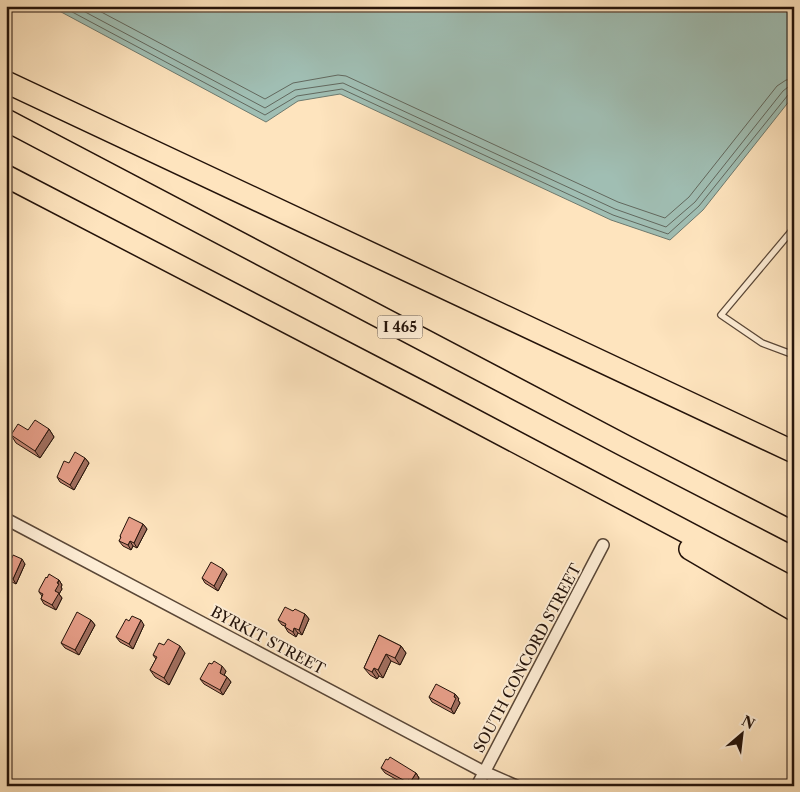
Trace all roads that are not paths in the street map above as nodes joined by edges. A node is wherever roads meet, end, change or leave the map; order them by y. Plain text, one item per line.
1 (6, 82) edge
2 (6, 120) edge
3 (6, 176) edge
4 (794, 228) edge
5 (794, 355) edge
6 (429, 396) junction
7 (794, 452) edge
8 (702, 486) junction
9 (6, 520) edge
10 (794, 526) edge
11 (794, 533) edge
12 (603, 545) dead end
13 (794, 589) edge
14 (794, 610) edge
15 (484, 772) junction
16 (477, 786) edge
17 (516, 786) edge

1 - 7 highway
2 - 8 highway, I 465
3 - 6 highway
4 - 5 lane
6 - 13 highway
6 - 14 highway
8 - 10 highway
8 - 11 highway, I 465
9 - 15 street, BYRKIT STREET
12 - 15 street, SOUTH CONCORD STREET
15 - 16 street, SOUTH CONCORD STREET
15 - 17 street, BYRKIT STREET

